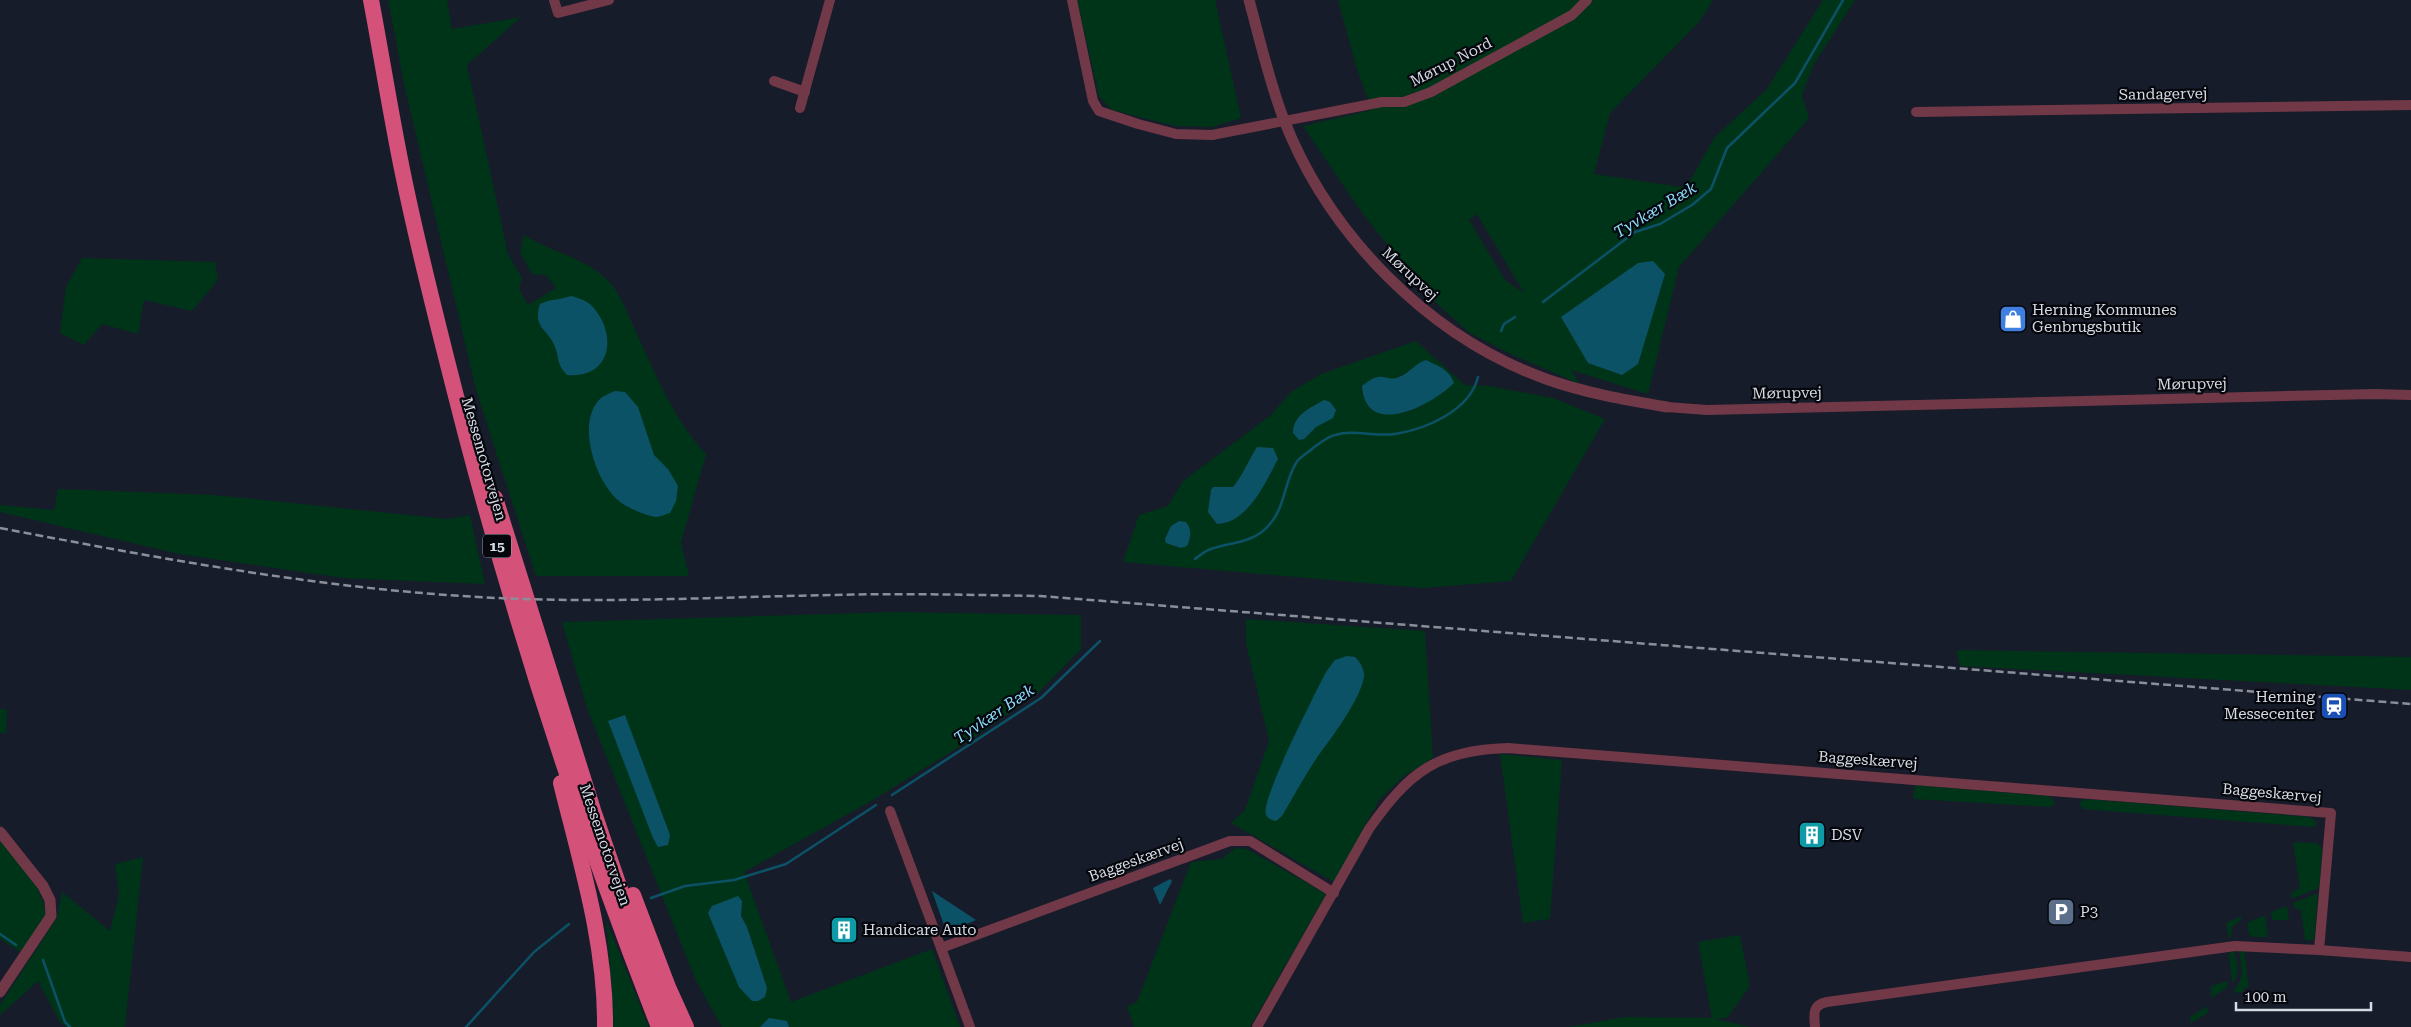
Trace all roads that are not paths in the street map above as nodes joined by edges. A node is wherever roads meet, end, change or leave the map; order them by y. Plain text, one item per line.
1 (371, 0) edge
2 (554, 0) edge
3 (609, 0) edge
4 (830, 0) edge
5 (1072, 0) edge
6 (1249, 0) edge
7 (1586, 0) edge
8 (381, 52) junction
9 (774, 81) dead end
10 (804, 92) junction
11 (2411, 105) edge
12 (800, 108) dead end
13 (1916, 112) dead end
14 (1284, 121) junction
15 (2411, 395) edge
16 (1667, 408) joint
17 (535, 677) junction
18 (560, 711) junction
19 (890, 811) dead end
20 (0, 832) edge
21 (1334, 893) junction
22 (941, 948) junction
23 (2319, 950) junction
24 (2411, 957) edge
25 (0, 992) edge
26 (605, 1027) edge
27 (659, 1027) edge
28 (672, 1027) edge
29 (686, 1027) edge
30 (970, 1027) edge
31 (1257, 1027) edge
32 (1815, 1027) edge

1 - 8 highway, Messemotorvejen / 15
2 - 3 street
4 - 10 street
5 - 14 street
6 - 14 street, Mørupvej
7 - 14 street, Mørup Nord
8 - 17 highway, Messemotorvejen / 15
8 - 18 highway, Messemotorvejen / 15
9 - 10 street
10 - 12 street
11 - 13 street, Sandagervej
14 - 16 street, Mørupvej
15 - 16 street, Mørupvej
17 - 26 highway
17 - 27 highway, Messemotorvejen / 15
18 - 28 highway, Messemotorvejen / 15
18 - 29 highway
19 - 22 street
20 - 25 street
21 - 22 street, Baggeskærvej
21 - 23 street, Baggeskærvej
21 - 31 street, Baggeskærvej
22 - 30 street
23 - 24 street
23 - 32 street

